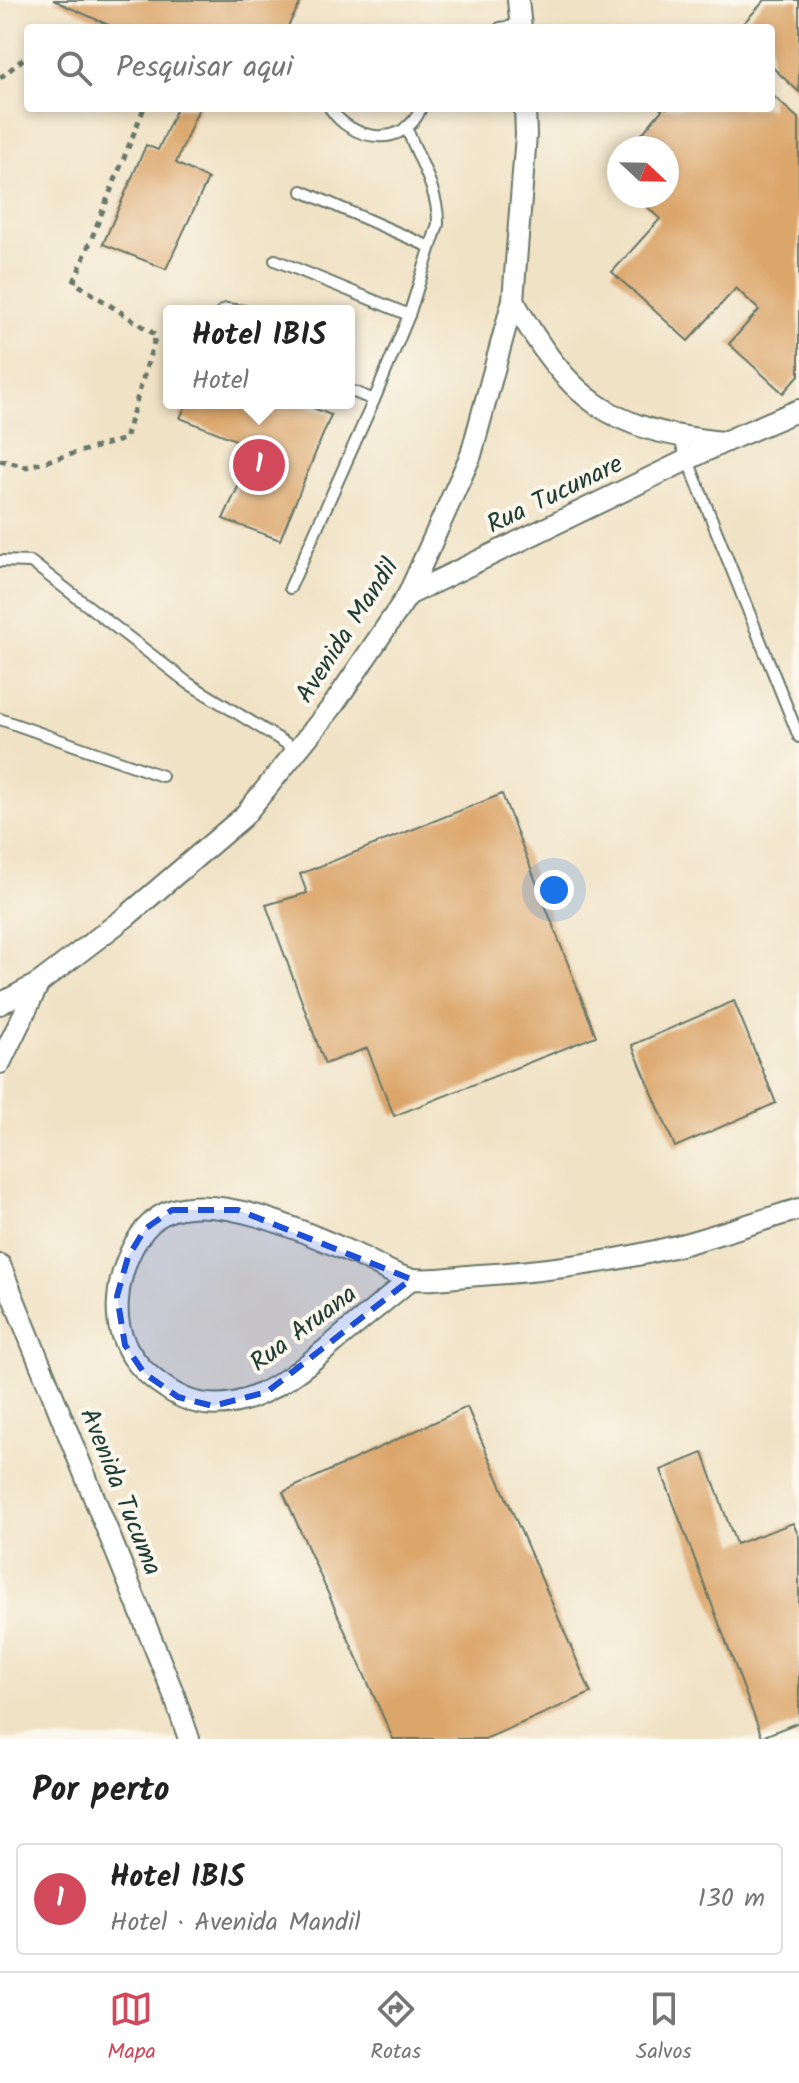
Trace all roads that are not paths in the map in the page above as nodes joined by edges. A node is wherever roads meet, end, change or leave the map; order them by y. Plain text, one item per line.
1 (518, 0) edge
2 (521, 24) edge
3 (333, 112) edge
4 (418, 112) edge
5 (525, 112) edge
6 (406, 127) junction
7 (302, 191) dead end
8 (430, 247) junction
9 (275, 260) dead end
10 (513, 300) junction
11 (409, 315) junction
12 (355, 392) edge
13 (374, 400) junction
14 (799, 410) edge
15 (679, 438) junction
16 (724, 442) junction
17 (688, 460) junction
18 (0, 561) edge
19 (290, 588) dead end
20 (408, 595) junction
21 (0, 719) edge
22 (799, 737) edge
23 (297, 750) junction
24 (162, 776) dead end
25 (39, 983) junction
26 (0, 1004) edge
27 (0, 1063) edge
28 (799, 1209) edge
29 (0, 1265) edge
30 (411, 1279) junction
31 (189, 1739) edge

1 - 2 street
3 - 6 lane
4 - 6 lane
5 - 10 street, Avenida Mandil
6 - 8 lane
7 - 8 lane
8 - 11 lane
9 - 11 lane
10 - 15 street, Rua Tucunare
10 - 20 street, Avenida Mandil
11 - 13 lane
12 - 13 lane
13 - 19 lane
14 - 16 street, Rua Tucunare
15 - 16 street, Rua Tucunare
15 - 17 lane
16 - 17 street, Rua Tucunare
17 - 20 street, Rua Tucunare
17 - 22 lane
18 - 23 lane
20 - 23 street, Avenida Mandil
21 - 24 lane
23 - 25 street, Avenida Mandil
25 - 26 street, Avenida Mandil
25 - 27 street
28 - 30 street, Rua Aruana
29 - 31 street, Avenida Tucuma
30 - 30 street, Rua Aruana

